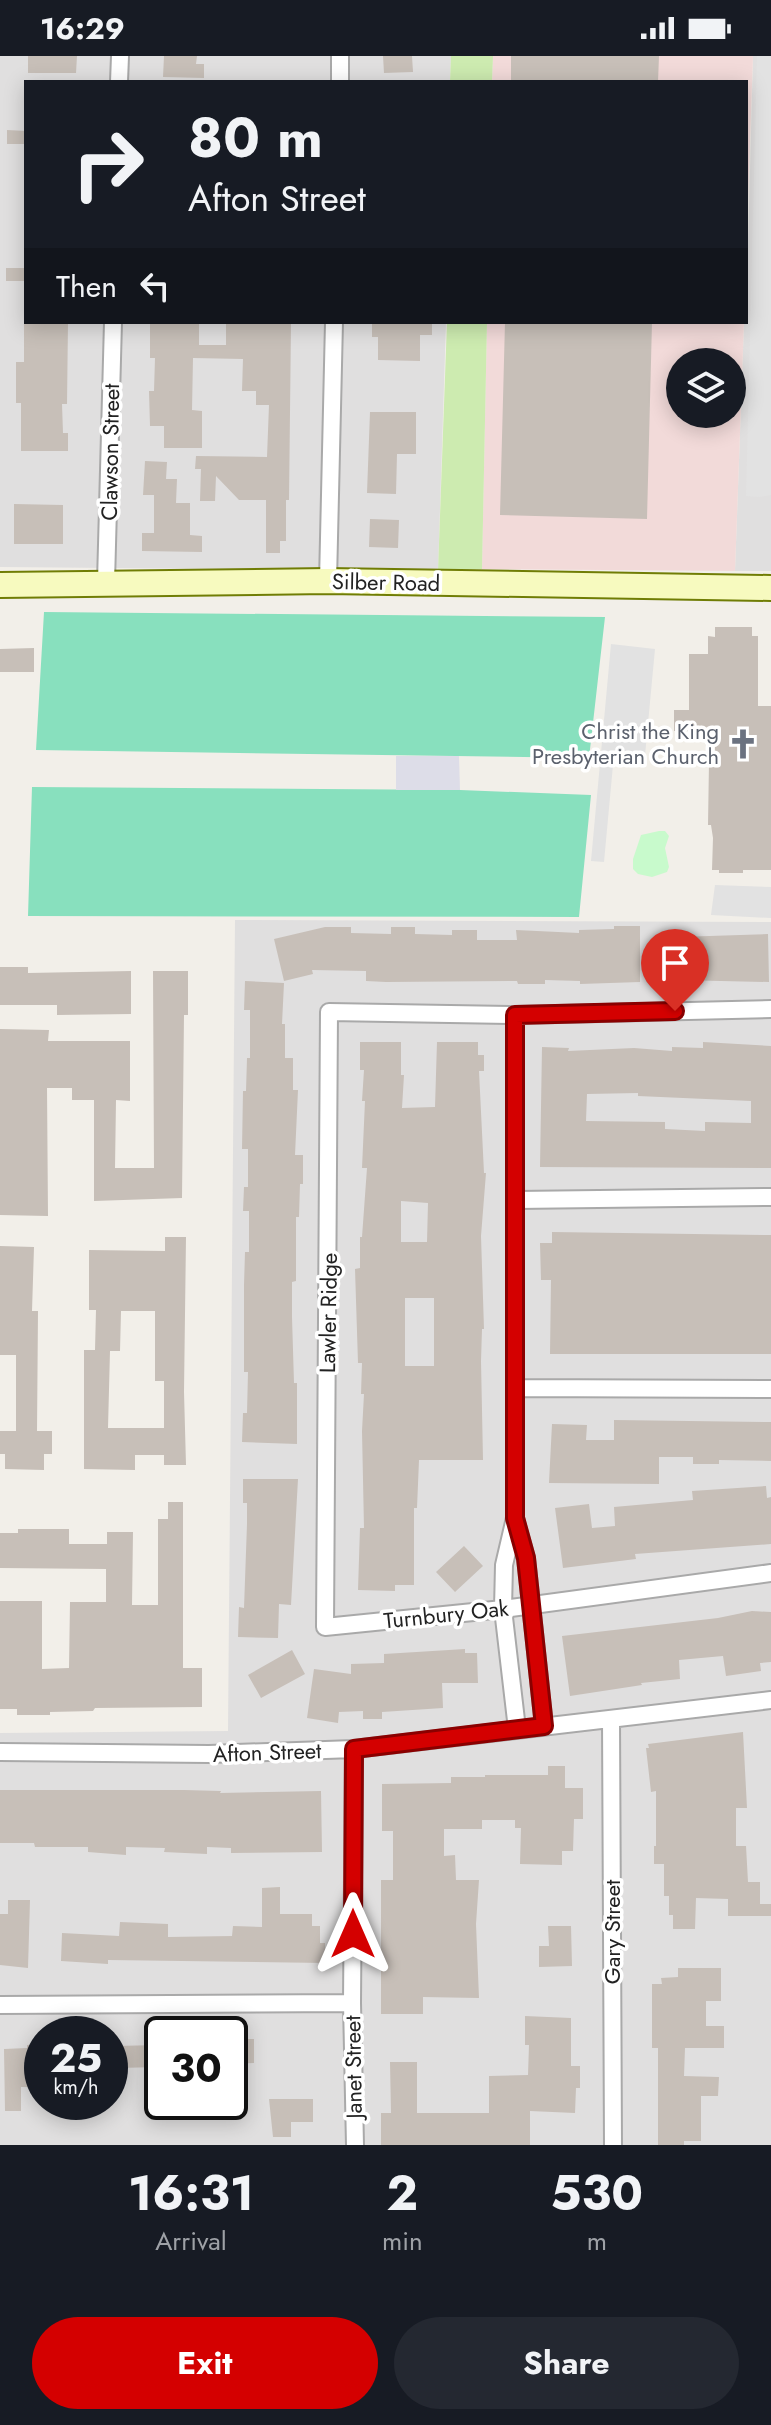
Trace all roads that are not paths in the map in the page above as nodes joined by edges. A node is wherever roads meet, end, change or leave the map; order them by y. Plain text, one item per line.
1 (120, 56) edge
2 (340, 56) edge
3 (119, 80) edge
4 (340, 80) edge
5 (113, 324) edge
6 (334, 324) edge
7 (328, 581) junction
8 (106, 582) junction
9 (0, 585) edge
10 (771, 588) edge
11 (771, 1009) edge
12 (515, 1015) junction
13 (771, 1197) edge
14 (516, 1200) junction
15 (516, 1388) junction
16 (771, 1389) edge
17 (515, 1518) junction
18 (771, 1573) edge
19 (531, 1605) junction
20 (503, 1609) junction
21 (325, 1614) joint
22 (771, 1700) edge
23 (611, 1719) junction
24 (544, 1726) junction
25 (517, 1729) junction
26 (354, 1749) junction
27 (0, 1752) edge
28 (352, 2003) junction
29 (0, 2005) edge
30 (355, 2145) edge
31 (613, 2145) edge

1 - 3 street
2 - 4 street
5 - 8 street, Clawson Street
6 - 7 street
7 - 8 street, Silber Road
7 - 10 street, Silber Road
8 - 9 street, Silber Road
11 - 12 street
12 - 14 street
12 - 21 street, Lawler Ridge
13 - 14 street
14 - 15 street
15 - 16 street
15 - 17 street
17 - 19 street
17 - 20 street
18 - 19 street, Turnbury Oak
19 - 20 street, Turnbury Oak
19 - 24 street
20 - 21 street, Turnbury Oak
20 - 25 street
22 - 23 street, Afton Street
23 - 24 street, Afton Street
23 - 31 street, Gary Street
24 - 25 street, Afton Street
25 - 26 street, Afton Street
26 - 27 street, Afton Street
26 - 28 street, Janet Street
28 - 29 street
28 - 30 street, Janet Street

